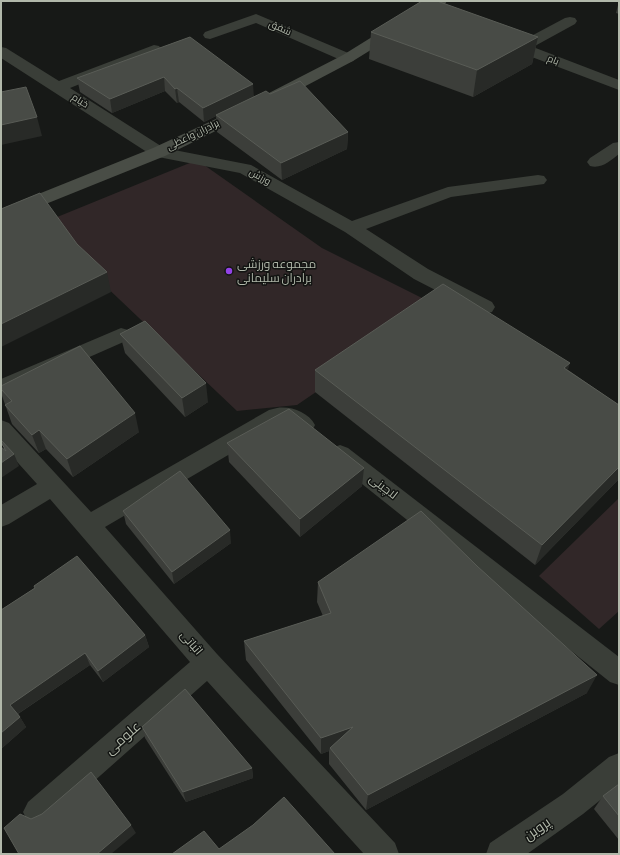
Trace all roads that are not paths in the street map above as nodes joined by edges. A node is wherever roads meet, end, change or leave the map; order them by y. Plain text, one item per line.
1 (440, 1) edge
2 (420, 12) junction
3 (442, 20) edge
4 (570, 21) dead end
5 (210, 35) dead end
6 (492, 38) edge
7 (521, 48) junction
8 (154, 49) edge
9 (1, 51) edge
10 (348, 58) junction
11 (619, 85) edge
12 (58, 88) junction
13 (619, 147) edge
14 (159, 152) junction
15 (596, 162) dead end
16 (538, 180) dead end
17 (1, 216) edge
18 (351, 228) junction
19 (485, 307) dead end
20 (121, 335) edge
21 (1, 388) edge
22 (1, 429) edge
23 (52, 486) junction
24 (1, 517) edge
25 (88, 525) junction
26 (208, 663) junction
27 (619, 673) edge
28 (619, 768) edge
29 (38, 812) dead end
30 (384, 854) edge
31 (501, 854) edge

1 - 2 main road, برادران واعظی
2 - 3 street
2 - 10 main road, برادران واعظی
4 - 7 street
5 - 10 street, شفق
6 - 7 street, بام
7 - 11 street, بام
8 - 12 street
9 - 12 street, خیام
10 - 14 main road, برادران واعظی
12 - 14 street, خیام
13 - 15 street
14 - 17 main road, برادران واعظی
14 - 18 street, ورزش
16 - 18 street
18 - 19 street, ورزش
20 - 21 street
22 - 23 street, اثباتی
23 - 24 street
23 - 25 street, اثباتی
25 - 26 street, اثباتی
25 - 27 street, لاچینی
26 - 29 street, علومی
26 - 30 street, اثباتی
28 - 31 street, پروین

